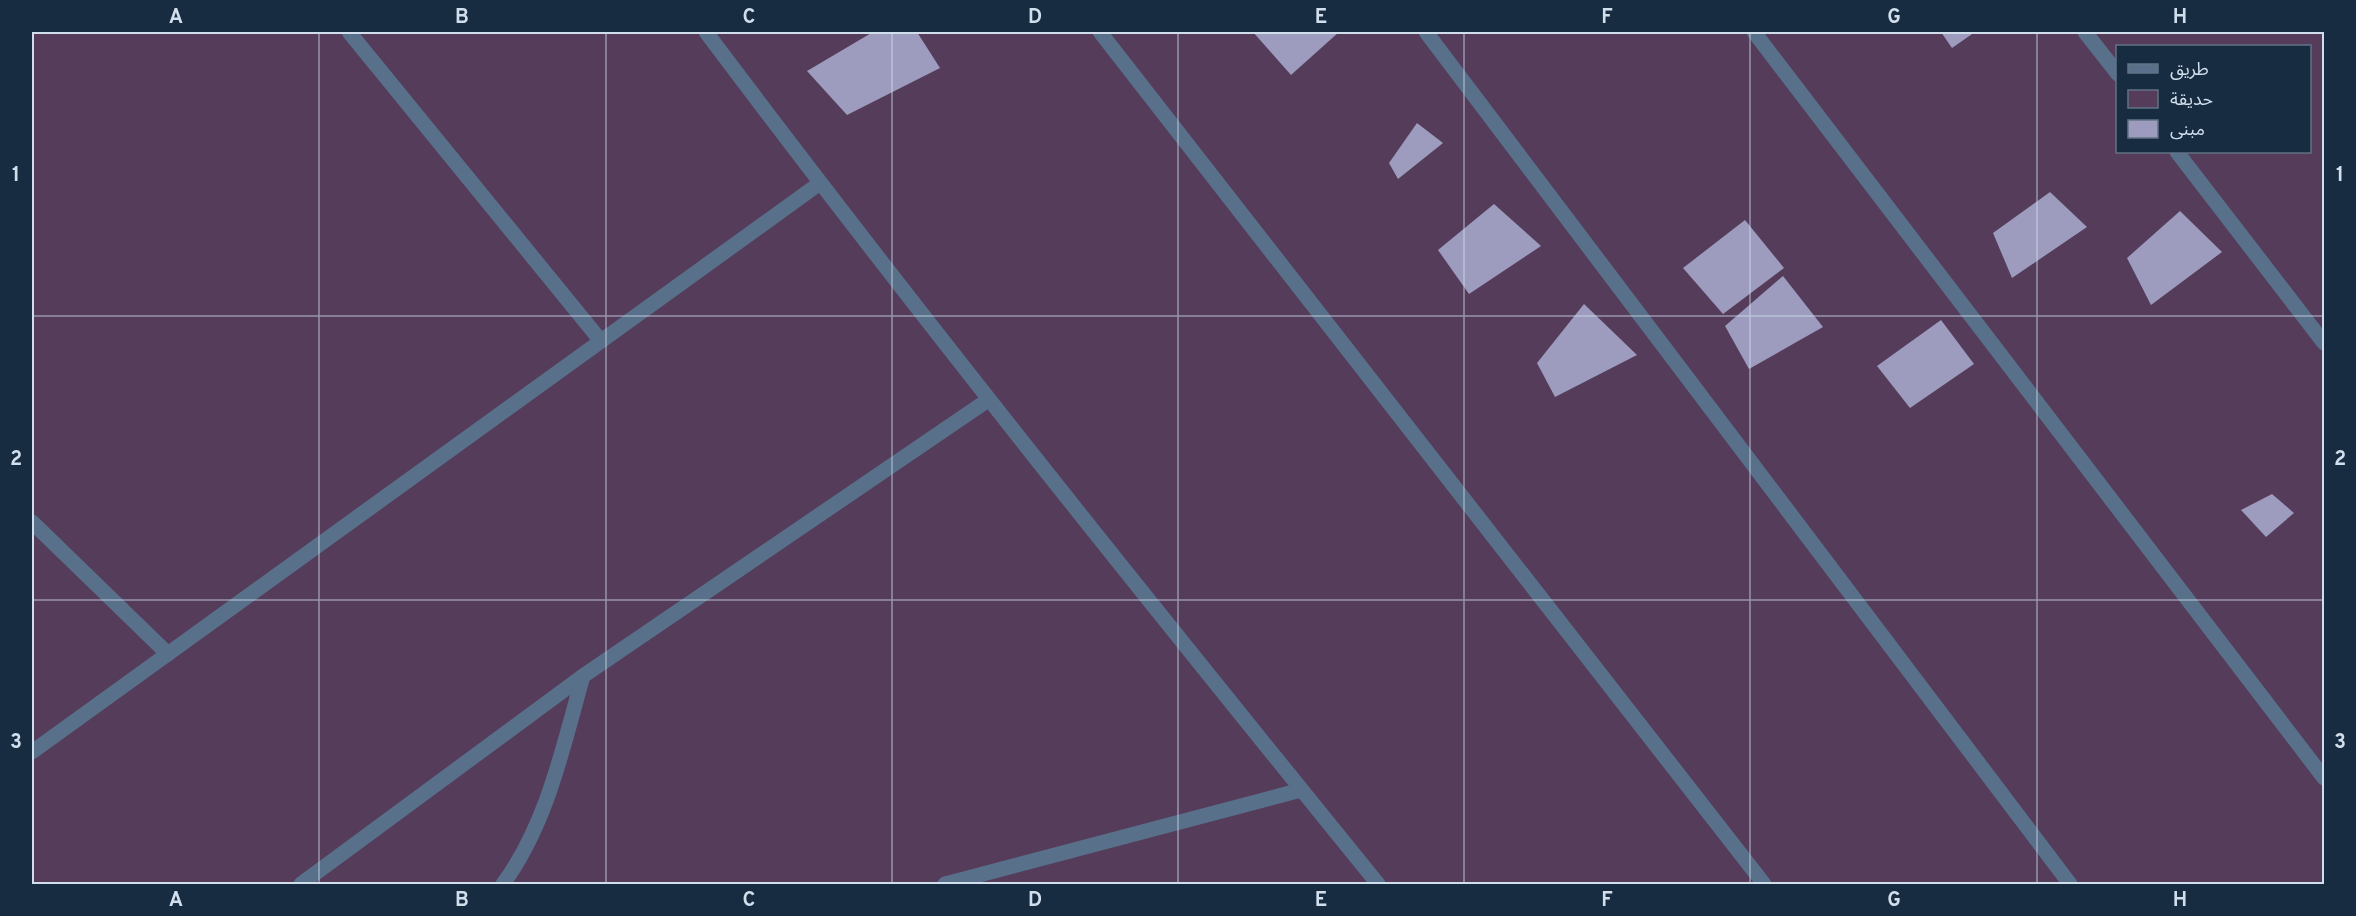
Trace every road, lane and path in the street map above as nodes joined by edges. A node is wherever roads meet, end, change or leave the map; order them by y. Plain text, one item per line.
1 (349, 32) edge
2 (706, 32) edge
3 (1100, 32) edge
4 (1426, 32) edge
5 (1754, 32) edge
6 (2085, 32) edge
7 (2116, 71) edge
8 (2178, 153) edge
9 (820, 183) junction
10 (602, 341) junction
11 (2325, 343) edge
12 (988, 400) junction
13 (32, 522) edge
14 (168, 654) junction
15 (583, 676) junction
16 (32, 752) edge
17 (2325, 778) edge
18 (1302, 790) junction
19 (301, 885) edge
20 (503, 885) edge
21 (945, 885) edge
22 (1378, 885) edge
23 (1764, 885) edge
24 (2070, 885) edge

1 - 10 street
2 - 9 street
3 - 23 street
4 - 24 street
5 - 17 street
6 - 7 street
8 - 11 street
9 - 10 street
9 - 12 street
10 - 14 street
12 - 15 street
12 - 18 street
13 - 14 street
14 - 16 street
15 - 19 street
15 - 20 street
18 - 21 street
18 - 22 street

